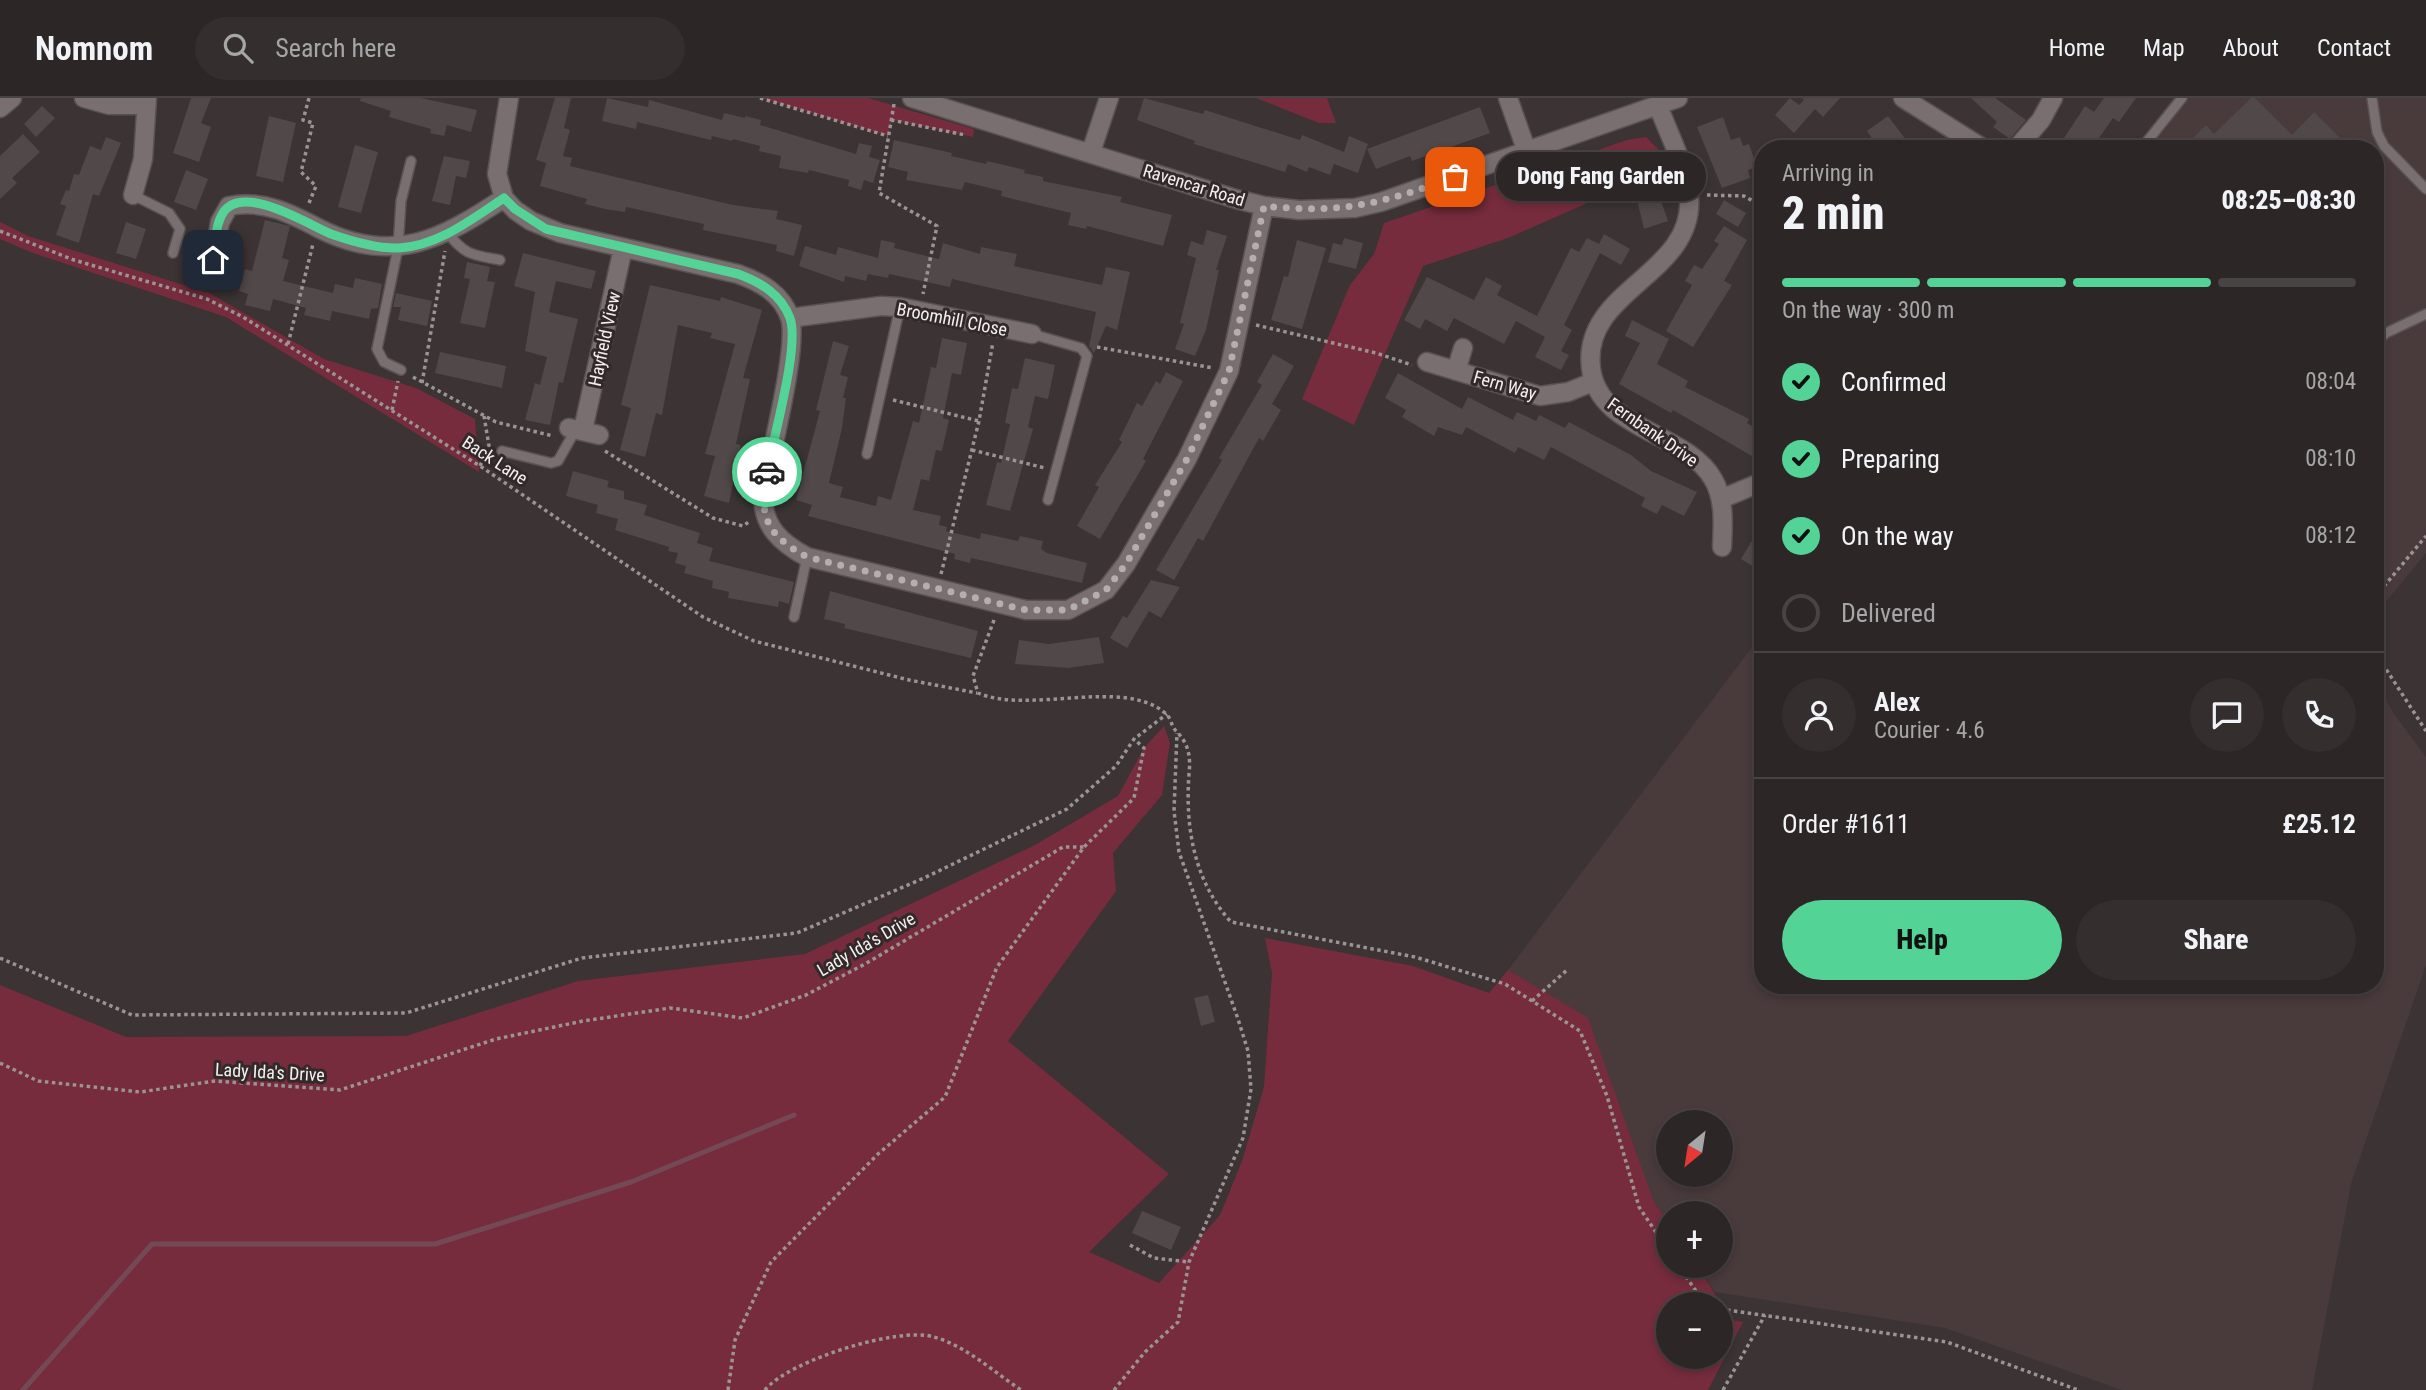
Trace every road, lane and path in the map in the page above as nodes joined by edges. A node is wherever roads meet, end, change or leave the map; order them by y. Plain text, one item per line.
1 (12, 98) edge
2 (84, 98) edge
3 (309, 98) edge
4 (509, 98) edge
5 (760, 98) edge
6 (895, 98) edge
7 (912, 98) edge
8 (1109, 98) edge
9 (1508, 98) edge
10 (1678, 98) edge
11 (1903, 98) edge
12 (2053, 98) edge
13 (2182, 98) edge
14 (2372, 98) edge
15 (147, 101) edge
16 (1658, 105) junction
17 (0, 108) edge
18 (888, 136) junction
19 (1970, 140) edge
20 (2024, 140) edge
21 (2148, 140) edge
22 (2381, 140) edge
23 (2384, 146) edge
24 (1091, 152) junction
25 (1527, 152) junction
26 (411, 161) dead end
27 (2426, 189) edge
28 (133, 195) joint
29 (1689, 195) junction
30 (504, 198) junction
31 (1754, 202) edge
32 (1264, 206) junction
33 (310, 223) junction
34 (0, 231) edge
35 (448, 233) junction
36 (398, 248) junction
37 (623, 248) junction
38 (173, 253) dead end
39 (500, 260) dead end
40 (209, 279) dead end
41 (900, 307) junction
42 (919, 309) junction
43 (2426, 314) edge
44 (790, 318) junction
45 (1242, 322) junction
46 (996, 326) junction
47 (1031, 334) joint
48 (2384, 335) edge
49 (288, 344) junction
50 (1081, 348) junction
51 (1463, 348) dead end
52 (1427, 362) joint
53 (401, 370) junction
54 (1229, 371) junction
55 (1456, 371) junction
56 (1593, 382) junction
57 (422, 383) junction
58 (880, 397) junction
59 (392, 410) junction
60 (484, 416) junction
61 (979, 421) junction
62 (582, 430) junction
63 (972, 450) junction
64 (502, 451) dead end
65 (867, 454) dead end
66 (480, 466) junction
67 (1057, 471) junction
68 (1754, 485) edge
69 (1048, 499) dead end
70 (1721, 499) junction
71 (763, 510) junction
72 (2426, 536) edge
73 (1722, 547) dead end
74 (807, 557) junction
75 (2384, 586) edge
76 (937, 590) junction
77 (1000, 605) junction
78 (793, 617) dead end
79 (2384, 666) edge
80 (978, 693) junction
81 (1167, 714) junction
82 (2426, 731) edge
83 (1177, 732) junction
84 (1134, 739) junction
85 (1084, 847) junction
86 (0, 958) edge
87 (1567, 970) dead end
88 (1532, 1001) junction
89 (0, 1063) edge
90 (1656, 1233) edge
91 (1130, 1245) dead end
92 (1189, 1262) junction
93 (1733, 1310) edge
94 (1766, 1314) junction
95 (728, 1390) edge
96 (765, 1390) edge
97 (1021, 1390) edge
98 (1114, 1390) edge
99 (1723, 1390) edge
100 (2078, 1390) edge

1 - 17 street
2 - 15 street
3 - 33 path
4 - 30 street
5 - 18 path
6 - 18 path
7 - 24 street, Ravencar Road
8 - 24 street
9 - 25 street
10 - 16 street, Ravencar Road
11 - 19 street
12 - 20 street
13 - 21 lane
14 - 22 lane
15 - 28 street
16 - 25 street, Ravencar Road
16 - 29 street, Fernbank Drive
18 - 42 path
23 - 27 lane
24 - 32 street, Ravencar Road
25 - 32 street, Ravencar Road
26 - 36 lane
28 - 38 lane
29 - 31 path
29 - 56 street, Fernbank Drive
30 - 35 street
30 - 37 street
32 - 45 street
33 - 36 street
33 - 40 street
33 - 49 path
34 - 49 path, Back Lane
35 - 36 street
35 - 39 lane
35 - 57 path
36 - 53 lane
37 - 44 street
37 - 62 street, Hayfield View
41 - 42 street, Broomhill Close
41 - 44 street, Broomhill Close
41 - 58 lane
42 - 46 street, Broomhill Close
43 - 48 lane
44 - 71 street
45 - 52 path
45 - 54 street
46 - 47 street, Broomhill Close
46 - 61 path
47 - 50 lane
49 - 59 path, Back Lane
50 - 54 path
50 - 67 lane
51 - 55 street, Fern Way
52 - 55 street, Fern Way
53 - 57 path
53 - 59 path
54 - 77 street
55 - 56 street, Fern Way
56 - 70 street, Fernbank Drive
57 - 60 path
58 - 61 path
58 - 65 lane
59 - 66 path, Back Lane
60 - 62 path
60 - 66 path
61 - 63 path
62 - 64 lane
62 - 71 path
63 - 67 path
63 - 76 path
66 - 80 path, Back Lane
67 - 69 lane
68 - 70 street
70 - 73 street, Fernbank Drive
71 - 74 street
72 - 75 path
74 - 76 street
74 - 78 lane
76 - 77 street
77 - 80 path
79 - 82 path
80 - 81 path, Back Lane
81 - 83 path
81 - 84 path
83 - 88 path
83 - 92 path
84 - 85 path
84 - 86 path
85 - 89 path, Lady Ida's Drive
85 - 95 path
87 - 88 path
88 - 90 path
91 - 92 path
92 - 98 path
93 - 94 path
94 - 99 path
94 - 100 path
96 - 97 path

